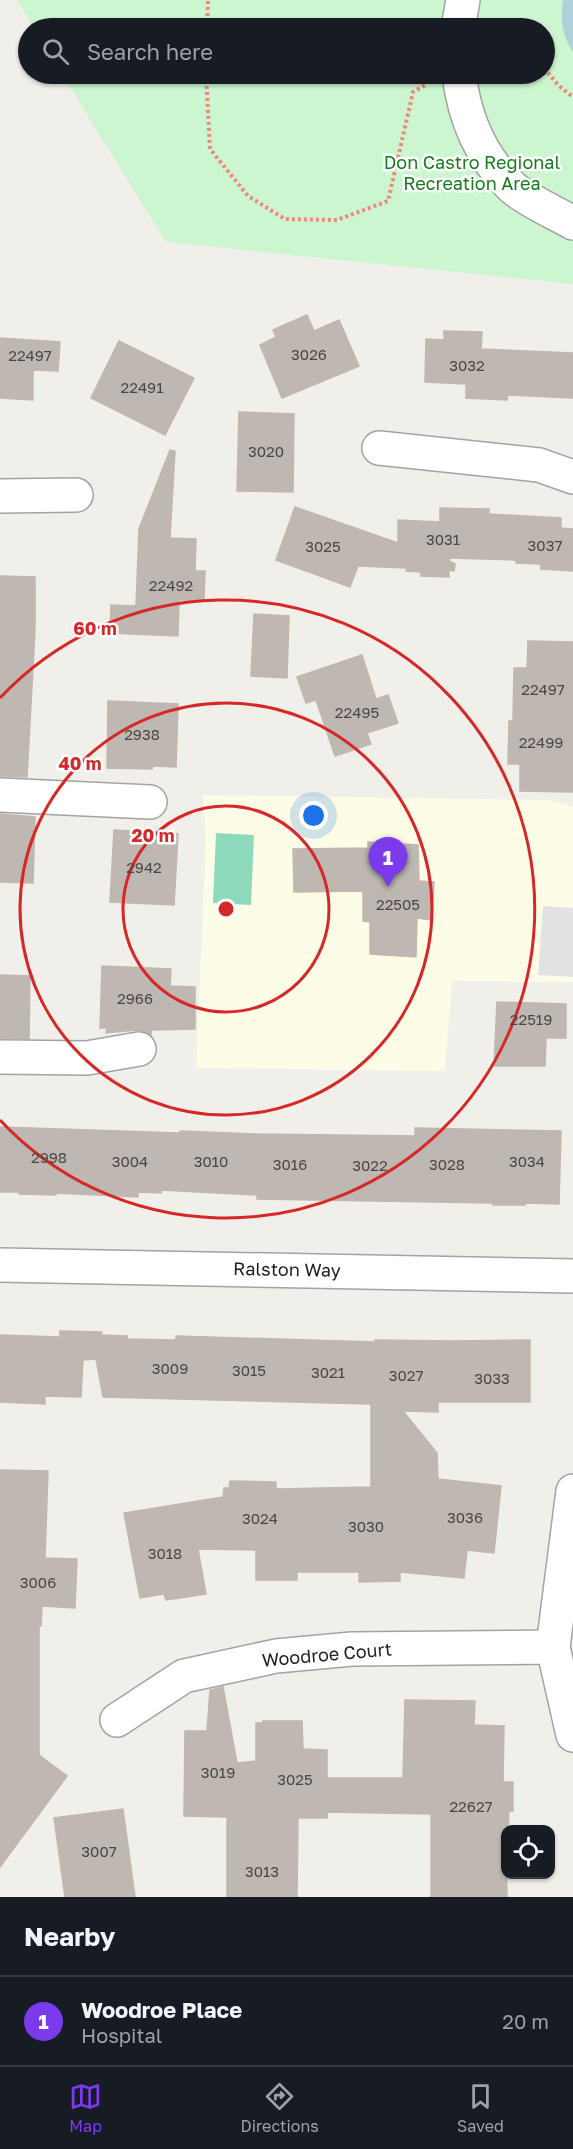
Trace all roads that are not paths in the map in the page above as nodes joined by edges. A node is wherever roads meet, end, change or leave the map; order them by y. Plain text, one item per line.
1 (463, 0) edge
2 (460, 18) edge
3 (448, 84) edge
4 (573, 223) edge
5 (379, 448) dead end
6 (573, 477) edge
7 (76, 495) dead end
8 (0, 496) edge
9 (0, 795) edge
10 (150, 802) dead end
11 (140, 1049) dead end
12 (0, 1057) edge
13 (0, 1264) edge
14 (573, 1276) edge
15 (573, 1491) edge
16 (553, 1647) junction
17 (117, 1720) dead end
18 (573, 1735) edge

1 - 2 street
3 - 4 street
5 - 6 street
7 - 8 street
9 - 10 street
11 - 12 street
13 - 14 street, Ralston Way
15 - 16 street
16 - 17 street, Woodroe Court
16 - 18 street

